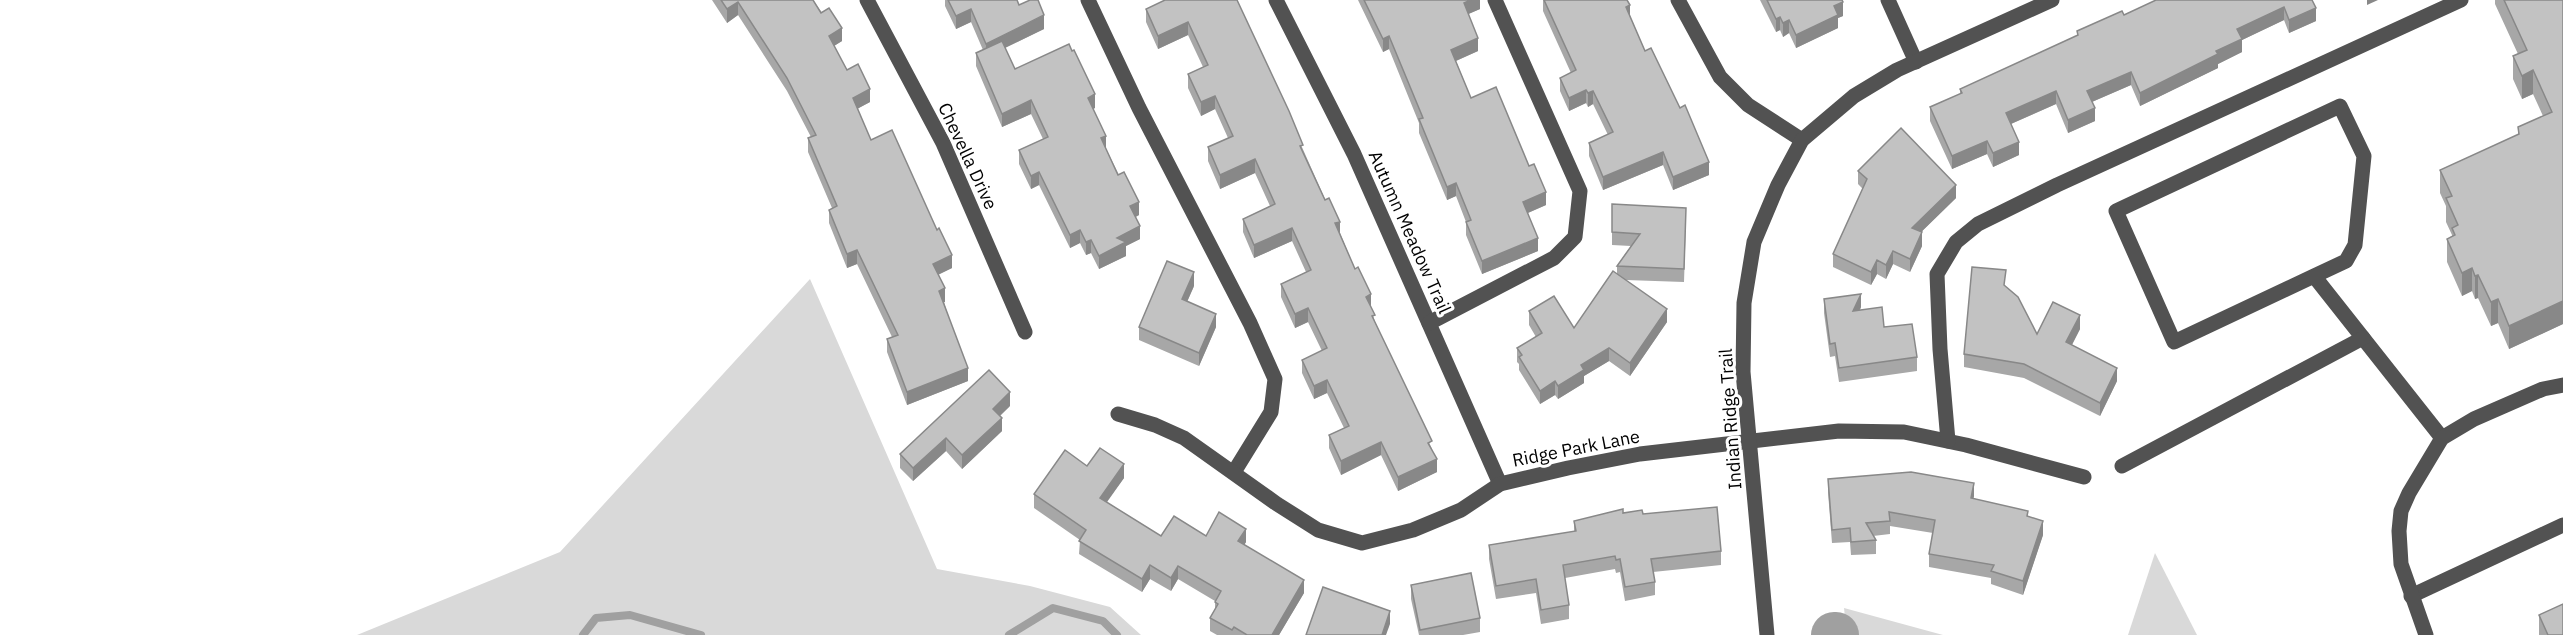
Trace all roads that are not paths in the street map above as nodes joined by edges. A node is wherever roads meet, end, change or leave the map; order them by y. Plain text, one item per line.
1 (867, 0) edge
2 (1088, 0) edge
3 (1276, 0) edge
4 (1495, 0) edge
5 (1678, 0) edge
6 (1888, 0) edge
7 (2052, 0) edge
8 (2460, 0) edge
9 (1916, 62) junction
10 (1802, 140) junction
11 (2314, 276) junction
12 (1429, 322) junction
13 (1025, 333) dead end
14 (2363, 338) junction
15 (2563, 385) edge
16 (1118, 414) dead end
17 (2442, 438) junction
18 (1750, 441) junction
19 (1948, 441) junction
20 (2122, 466) dead end
21 (1234, 472) junction
22 (2084, 477) dead end
23 (1500, 484) junction
24 (2563, 525) edge
25 (2411, 596) junction
26 (1767, 635) edge
27 (2426, 635) edge

1 - 13 street, Chevella Drive
2 - 21 street
3 - 12 street, Autumn Meadow Trail
4 - 12 street
5 - 10 street
6 - 9 street
7 - 9 street, Indian Ridge Trail
8 - 19 street
9 - 10 street, Indian Ridge Trail
10 - 18 street, Indian Ridge Trail
11 - 11 street
11 - 14 street
12 - 23 street, Autumn Meadow Trail
14 - 17 street
14 - 20 street
15 - 17 street
16 - 21 street, Ridge Park Lane
17 - 25 street
18 - 19 street, Ridge Park Lane
18 - 23 street, Ridge Park Lane
18 - 26 street, Indian Ridge Trail
19 - 22 street, Ridge Park Lane
21 - 23 street, Ridge Park Lane
24 - 25 street
25 - 27 street

